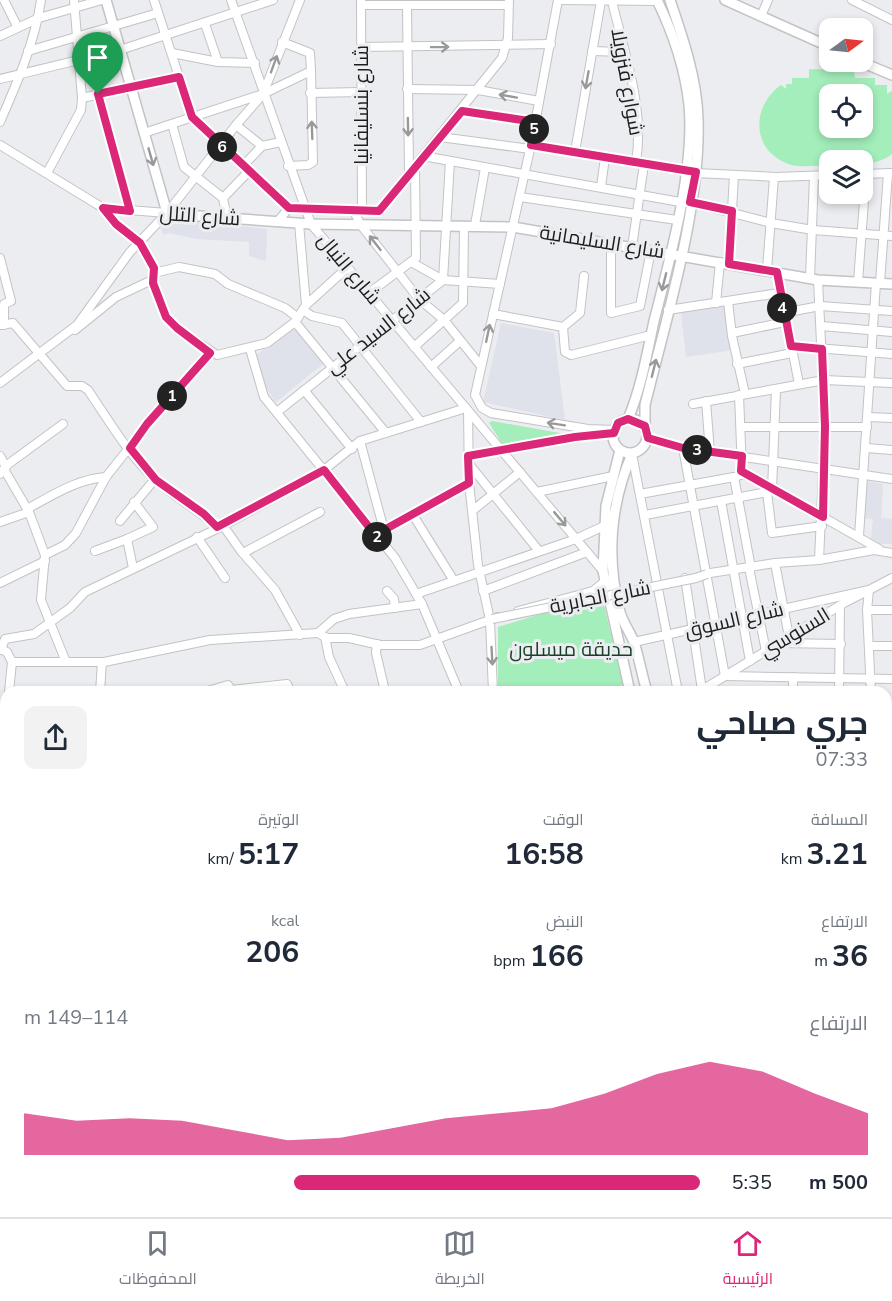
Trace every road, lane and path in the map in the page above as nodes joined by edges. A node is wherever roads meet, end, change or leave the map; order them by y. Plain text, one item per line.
1 (4, 0) edge
2 (41, 0) edge
3 (104, 0) edge
4 (154, 0) edge
5 (231, 0) edge
6 (273, 0) edge
7 (300, 0) edge
8 (558, 0) edge
9 (670, 0) edge
10 (725, 0) edge
11 (768, 0) edge
12 (852, 0) edge
13 (601, 1) edge
14 (657, 1) edge
15 (508, 2) edge
16 (612, 2) junction
17 (74, 3) edge
18 (361, 3) edge
19 (407, 6) junction
20 (158, 13) junction
21 (236, 14) junction
22 (761, 16) junction
23 (39, 18) junction
24 (892, 20) edge
25 (205, 24) junction
26 (17, 26) junction
27 (113, 26) junction
28 (0, 36) edge
29 (165, 36) junction
30 (78, 37) junction
31 (282, 42) junction
32 (819, 42) edge
33 (551, 44) junction
34 (507, 46) junction
35 (361, 47) junction
36 (407, 48) junction
37 (120, 50) junction
38 (28, 51) junction
39 (592, 51) junction
40 (624, 51) junction
41 (172, 53) junction
42 (81, 60) junction
43 (218, 62) junction
44 (255, 63) junction
45 (873, 67) edge
46 (311, 70) junction
47 (21, 74) junction
48 (892, 75) edge
49 (179, 77) junction
50 (0, 79) edge
51 (132, 89) junction
52 (407, 89) junction
53 (478, 90) junction
54 (310, 93) junction
55 (361, 93) junction
56 (98, 94) junction
57 (263, 94) junction
58 (82, 98) junction
59 (539, 101) junction
60 (462, 111) junction
61 (192, 117) junction
62 (0, 122) edge
63 (536, 122) junction
64 (172, 124) junction
65 (236, 125) junction
66 (144, 133) junction
67 (440, 137) junction
68 (281, 142) junction
69 (0, 145) edge
70 (220, 145) junction
71 (262, 147) junction
72 (531, 147) junction
73 (574, 152) junction
74 (423, 156) junction
75 (605, 157) junction
76 (450, 161) junction
77 (640, 163) junction
78 (288, 166) junction
79 (246, 168) junction
80 (485, 168) junction
81 (412, 169) junction
82 (691, 171) junction
83 (47, 173) junction
84 (524, 173) junction
85 (890, 173) edge
86 (873, 174) edge
87 (734, 175) junction
88 (195, 176) junction
89 (814, 176) junction
90 (819, 176) edge
91 (774, 177) junction
92 (601, 187) junction
93 (639, 195) junction
94 (520, 197) junction
95 (223, 198) junction
96 (680, 202) junction
97 (690, 202) junction
98 (862, 204) edge
99 (103, 208) junction
100 (289, 208) junction
101 (304, 208) junction
102 (352, 209) junction
103 (363, 209) junction
104 (130, 211) junction
105 (379, 211) junction
106 (732, 211) junction
107 (167, 213) junction
108 (637, 214) junction
109 (227, 218) junction
110 (677, 220) junction
111 (278, 222) junction
112 (299, 223) junction
113 (771, 223) junction
114 (311, 224) junction
115 (360, 224) junction
116 (382, 225) junction
117 (416, 225) junction
118 (475, 225) junction
119 (447, 226) junction
120 (464, 226) junction
121 (513, 227) junction
122 (813, 230) junction
123 (861, 233) junction
124 (883, 235) junction
125 (892, 236) edge
126 (140, 243) junction
127 (611, 243) junction
128 (632, 247) junction
129 (651, 250) junction
130 (671, 253) junction
131 (681, 255) junction
132 (0, 258) edge
133 (411, 262) junction
134 (725, 263) junction
135 (348, 267) junction
136 (772, 271) junction
137 (397, 272) junction
138 (154, 276) junction
139 (584, 276) dead end
140 (814, 279) junction
141 (443, 280) junction
142 (464, 281) junction
143 (858, 282) junction
144 (878, 283) junction
145 (500, 284) junction
146 (892, 284) edge
147 (369, 293) junction
148 (779, 293) junction
149 (419, 298) junction
150 (728, 301) junction
151 (716, 303) junction
152 (820, 306) junction
153 (304, 308) junction
154 (668, 310) junction
155 (875, 310) junction
156 (892, 311) edge
157 (783, 313) junction
158 (492, 314) junction
159 (391, 319) junction
160 (296, 320) junction
161 (444, 320) junction
162 (785, 322) junction
163 (2, 325) edge
164 (821, 326) junction
165 (563, 327) junction
166 (874, 330) junction
167 (892, 332) edge
168 (66, 333) junction
169 (732, 333) junction
170 (651, 335) junction
171 (460, 340) junction
172 (358, 346) junction
173 (414, 347) junction
174 (250, 349) junction
175 (791, 349) junction
176 (822, 349) junction
177 (873, 352) junction
178 (210, 353) junction
179 (892, 354) edge
180 (37, 355) junction
181 (737, 364) junction
182 (481, 366) junction
183 (333, 367) junction
184 (431, 367) junction
185 (824, 380) junction
186 (871, 382) junction
187 (0, 383) edge
188 (892, 383) edge
189 (799, 384) junction
190 (776, 389) junction
191 (304, 390) junction
192 (475, 390) junction
193 (742, 395) junction
194 (457, 398) junction
195 (706, 401) junction
196 (693, 404) dead end
197 (467, 410) junction
198 (277, 412) junction
199 (495, 414) junction
200 (868, 417) junction
201 (892, 418) edge
202 (628, 419) junction
203 (421, 422) junction
204 (63, 424) dead end
205 (645, 426) junction
206 (481, 427) junction
207 (741, 427) junction
208 (867, 427) junction
209 (773, 428) junction
210 (825, 428) junction
211 (614, 431) junction
212 (386, 433) junction
213 (648, 438) junction
214 (360, 441) junction
215 (130, 448) junction
216 (352, 448) junction
217 (683, 448) junction
218 (866, 448) junction
219 (501, 450) junction
220 (620, 450) junction
221 (892, 450) edge
222 (710, 452) junction
223 (632, 454) junction
224 (0, 456) edge
225 (742, 456) junction
226 (772, 459) junction
227 (468, 460) junction
228 (823, 468) junction
229 (4, 470) edge
230 (324, 470) junction
231 (741, 471) junction
232 (520, 472) junction
233 (864, 475) junction
234 (613, 476) junction
235 (106, 477) junction
236 (734, 477) junction
237 (155, 479) junction
238 (892, 479) edge
239 (469, 483) junction
240 (690, 485) junction
241 (769, 491) junction
242 (537, 492) junction
243 (494, 493) junction
244 (640, 494) junction
245 (738, 498) junction
246 (721, 501) junction
247 (134, 502) junction
248 (694, 506) junction
249 (28, 510) junction
250 (472, 510) junction
251 (320, 512) dead end
252 (413, 515) junction
253 (645, 515) junction
254 (120, 521) dead end
255 (822, 521) junction
256 (0, 522) edge
257 (221, 526) junction
258 (604, 526) junction
259 (384, 530) junction
260 (859, 536) junction
261 (197, 537) junction
262 (127, 539) junction
263 (576, 539) junction
264 (380, 541) junction
265 (880, 550) junction
266 (95, 551) dead end
267 (539, 551) junction
268 (587, 552) junction
269 (243, 553) junction
270 (892, 553) edge
271 (45, 558) junction
272 (819, 560) junction
273 (775, 563) junction
274 (134, 568) junction
275 (750, 568) junction
276 (734, 570) junction
277 (480, 572) junction
278 (707, 574) junction
279 (604, 576) junction
280 (225, 578) dead end
281 (685, 578) junction
282 (892, 579) edge
283 (454, 581) junction
284 (0, 583) edge
285 (657, 583) junction
286 (869, 590) junction
287 (387, 591) dead end
288 (483, 591) junction
289 (615, 591) junction
290 (416, 594) junction
291 (422, 604) junction
292 (840, 606) junction
293 (395, 608) junction
294 (784, 608) junction
295 (867, 610) junction
296 (892, 610) edge
297 (759, 614) junction
298 (617, 617) junction
299 (740, 618) junction
300 (491, 619) junction
301 (51, 622) junction
302 (715, 624) junction
303 (692, 629) junction
304 (300, 635) junction
305 (321, 635) junction
306 (667, 636) junction
307 (789, 637) junction
308 (438, 639) junction
309 (634, 642) junction
310 (779, 643) junction
311 (377, 644) junction
312 (841, 644) junction
313 (869, 646) junction
314 (892, 646) edge
315 (0, 649) edge
316 (766, 651) junction
317 (750, 661) junction
318 (12, 662) junction
319 (66, 662) junction
320 (102, 662) junction
321 (725, 676) junction
322 (793, 677) junction
323 (839, 678) junction
324 (872, 679) junction
325 (892, 679) edge
326 (10, 686) edge
327 (100, 686) edge
328 (268, 686) edge
329 (288, 686) edge
330 (342, 686) edge
331 (384, 686) edge
332 (457, 686) edge
333 (493, 686) edge
334 (629, 686) edge
335 (634, 686) edge
336 (640, 686) edge
337 (645, 686) edge
338 (677, 686) edge
339 (699, 686) edge
340 (708, 686) edge
341 (793, 686) edge
342 (839, 686) edge
343 (872, 686) edge

1 - 26 street
2 - 23 street
3 - 17 street
3 - 27 main road
4 - 20 street
5 - 21 street, شارع النيال
6 - 21 street
7 - 31 street
8 - 13 street
8 - 33 street
9 - 82 main road
10 - 22 main road
11 - 22 street
12 - 24 street
13 - 16 street
13 - 39 street, شوارع فنزويلا
14 - 16 street
14 - 82 main road
15 - 19 street
15 - 34 street
16 - 40 street, شوارع فنزويلا
17 - 23 street
17 - 30 street
18 - 19 street
18 - 35 street, شارع بنسليفانيا
19 - 36 street
20 - 27 street
20 - 29 street
21 - 25 street
21 - 44 street, شارع النيال
22 - 32 main road
23 - 26 street
23 - 38 street
25 - 29 street
25 - 43 street
26 - 28 street
27 - 30 street
27 - 37 main road
29 - 37 street
29 - 41 street
30 - 38 street
30 - 42 street
31 - 46 street
57 -> 31 street
33 - 34 street
33 - 59 street
36 -> 34 street
34 - 53 street
35 - 36 street
35 - 55 street, شارع بنسليفانيا
36 - 52 street
37 - 42 street
37 - 51 main road
38 - 47 street
39 - 40 street
39 -> 73 street, شوارع فنزويلا
40 - 77 street, شوارع فنزويلا
41 - 43 street
41 - 49 street
42 - 47 street
42 - 58 street
43 - 44 street
44 - 57 street, شارع النيال
45 - 48 main road
46 - 54 street
46 - 57 street
47 - 50 street
47 - 62 street
49 - 51 street
49 - 61 street
51 - 56 street
51 - 66 main road
52 - 53 street
52 -> 81 street
59 -> 53 street
53 - 60 street
54 - 55 street
78 -> 54 street
55 - 103 street, شارع بنسليفانيا
56 - 58 street
56 - 104 street
57 - 61 street
57 - 65 street
57 - 68 street, شارع النيال
58 - 83 street
59 - 63 street
60 - 63 street
60 - 67 street
61 - 64 street
61 - 70 street
63 - 72 street
64 - 66 street
64 - 88 street
65 - 70 street
65 - 71 street
66 -> 107 main road
67 - 72 street
67 - 74 street
68 - 71 street
68 - 78 street, شارع النيال
69 - 83 street, شارع التلل
70 - 79 street
70 - 88 street
71 - 79 street
72 - 73 street
72 - 84 street
73 - 75 street
74 - 76 street
74 - 81 street
75 - 77 street
75 - 92 street
76 - 80 street
76 - 119 street, شارع السيد علي
77 - 82 street
77 - 93 street, شوارع فنزويلا
78 - 101 street, شارع النيال
79 - 95 street
79 - 100 street
80 - 84 street
80 - 118 street
81 - 105 street
81 - 117 street
82 - 87 street
82 - 96 main road
82 - 97 main road
83 - 99 street, شارع التلل
84 - 92 street
84 - 94 street
85 - 86 street
85 - 124 street
87 - 91 street
87 - 106 street
88 - 95 street
88 - 107 street
89 - 90 street
89 - 91 street
89 - 122 street
91 - 113 street
92 - 93 street
93 - 96 street
93 - 108 street, شوارع فنزويلا
94 - 108 street
94 - 121 street
95 - 109 street
96 - 110 main road
97 - 106 street
97 - 131 main road
98 - 123 street
99 - 104 street, شارع التلل
99 - 126 street
100 - 101 street
100 - 111 street
101 - 102 street
101 - 114 street, شارع النيال
102 - 103 street
102 - 115 street
103 - 105 street
104 - 107 street, شارع التلل
105 - 116 street
106 - 113 street
106 - 134 street
107 - 109 main road, شارع التلل
107 - 126 street
108 - 110 street
108 - 128 street, شوارع فنزويلا
109 - 111 main road, شارع التلل
110 - 130 main road
111 - 112 main road, شارع التلل
112 - 114 main road, شارع التلل
112 - 153 street
113 - 122 street
113 - 136 street
114 - 115 main road, شارع السليمانية
114 - 135 street, شارع النيال
115 - 116 main road, شارع السليمانية
137 -> 115 street
116 - 117 main road, شارع السليمانية
117 - 119 main road, شارع السليمانية
117 - 133 street
118 - 120 main road, شارع السليمانية
118 - 121 main road, شارع السليمانية
119 - 120 main road, شارع السليمانية
119 - 141 street, شارع السيد علي
120 - 142 street
121 - 127 main road, شارع السليمانية
121 - 145 street
122 - 123 street
122 - 140 street
123 - 124 street
123 - 143 street
124 - 125 street
124 - 144 street
126 - 138 street
126 - 168 street
127 - 128 main road, شارع السليمانية
127 - 129 street
128 - 129 main road, شارع السليمانية
129 - 130 main road, شارع السليمانية
130 - 131 main road, شارع السليمانية
130 -> 170 main road
131 - 134 main road, شارع السليمانية
131 - 154 main road
132 - 163 street
133 - 137 street
133 - 141 street
134 - 136 main road, شارع السليمانية
134 - 151 street
135 - 147 street, شارع النيال
135 - 153 street
136 - 140 main road, شارع السليمانية
136 - 148 street
137 - 147 street
137 - 149 street
138 - 160 street
138 - 168 street
138 - 178 street
139 - 165 street
140 - 143 main road, شارع السليمانية
140 - 152 street
141 - 142 street
141 - 149 street, شارع السيد علي
142 - 145 street
142 - 161 street
143 - 144 main road, شارع السليمانية
144 - 146 main road, شارع السليمانية
144 - 155 street
145 - 158 street
147 - 159 street, شارع النيال
148 - 150 street
148 - 157 street
149 - 159 street, شارع السيد علي
149 - 161 street
150 - 151 street
150 - 169 street
151 - 154 street
152 - 155 street
152 - 157 street
152 - 164 street
153 - 160 street
153 - 172 street
205 -> 154 main road
155 - 156 street
155 - 166 street
157 - 162 street
158 - 165 street
182 -> 158 street
159 - 172 street, شارع السيد علي
159 - 173 street, شارع النيال
160 - 174 street
160 - 183 street
161 - 171 street
161 - 173 street
162 - 169 street
162 - 175 street
163 - 180 street
164 - 166 street
164 - 176 street
165 - 170 street
166 - 167 street
166 - 177 street
168 - 180 street
169 - 181 street
170 - 202 main road
171 - 182 street
171 - 184 street
172 - 183 street, شارع السيد علي
172 - 203 street
173 - 184 street, شارع النيال
174 - 178 street
174 - 198 street
175 - 176 street
175 - 181 street
175 - 189 street
176 - 177 street
176 - 185 street
177 - 179 street
177 - 186 street
178 - 215 street
180 - 187 street
180 - 215 street
181 - 193 street
182 - 192 street
183 - 191 street, شارع السيد علي
183 - 212 street
184 - 194 street, شارع النيال
185 - 186 street
185 - 189 street
185 - 210 street
186 - 188 street
186 - 200 street
189 - 190 street
190 - 193 street
190 - 209 street
191 - 198 street, شارع السيد علي
191 - 216 street
192 - 194 street
192 - 199 street
193 - 195 street
193 - 207 street
194 - 197 street, شارع النيال
195 - 196 street
195 - 222 street
197 - 203 street
197 - 206 street, شارع النيال
197 - 227 street
198 - 230 street
199 - 206 street
211 -> 199 street
200 - 201 street
200 - 208 street
202 - 205 main road
202 - 211 main road
203 - 212 street
204 - 229 street
205 - 213 main road
206 - 219 street, شارع النيال
207 - 209 street
207 - 225 street
208 - 210 street
208 - 218 street
209 - 210 street
209 - 226 street
210 - 228 street
211 - 219 street
211 - 220 main road
212 - 214 street
213 - 217 street
213 - 223 main road
214 - 216 street
214 - 259 street
215 - 235 street
215 - 237 street
216 - 230 street
217 - 222 street
217 - 240 street
218 - 221 street
218 - 233 street
219 - 227 street
219 - 232 street, شارع النيال
220 - 223 main road
220 - 234 main road
222 - 225 street
223 - 244 street
223 - 289 main road
224 - 229 street
225 - 226 street
225 - 231 street
226 - 228 street
226 - 241 street
227 - 239 street
227 - 243 street
228 - 233 street
228 - 255 street
229 - 249 street
230 - 257 street
230 - 264 street
231 - 236 street
231 - 241 street
232 - 242 street, شارع النيال
232 - 243 street
233 - 238 street
233 - 260 street
234 - 242 street
234 - 258 main road
235 - 249 street
235 - 271 street
236 - 240 street
236 - 245 street
237 - 247 street
237 - 257 street
239 - 250 street
239 - 252 street
240 - 244 street
240 - 248 street
241 - 245 street
241 - 255 street
241 - 255 street
242 -> 263 street, شارع النيال
243 - 250 street
243 - 267 street
244 - 253 street
245 - 246 street
245 - 275 street
246 - 248 street
246 - 276 street
247 - 254 street
247 - 262 street
248 - 253 street
248 - 278 street
249 - 256 street
249 - 271 street
250 - 277 street
251 - 269 street
252 - 259 street
252 - 283 street
253 - 285 street
255 - 260 street
255 - 272 street
257 - 261 street
257 - 269 street
258 - 263 street
258 - 279 main road
259 - 264 street
260 - 265 street
261 - 274 street
261 - 280 street
262 - 266 street
262 - 274 street
263 - 267 street
263 - 268 street, شارع النيال
264 - 290 street
265 - 270 street
265 - 272 street
267 - 277 street
268 - 279 street, شارع النيال
268 - 288 street
269 - 304 street
271 - 284 street
271 - 301 street
272 - 273 street
273 - 275 street
273 - 294 street
274 - 301 street
275 - 276 street
275 - 297 street
276 - 278 street
276 - 299 street
277 - 283 street
277 - 288 street
278 - 281 street
278 - 300 street, شارع الجابرية, bridge
278 - 302 street
279 - 298 main road
279 - 300 street
281 - 285 street
281 - 303 street
282 - 286 street, السنوسي
283 - 290 street
285 - 289 street
285 - 306 street
286 - 292 street, السنوسي
286 - 294 street, شارع السوق
286 - 295 street
287 - 293 street
288 - 300 street
289 - 298 main road
290 - 291 street
291 - 293 street
291 - 308 street
292 - 307 street, السنوسي
292 - 312 street
293 - 305 street
294 - 297 street, شارع السوق
294 - 307 street
295 - 296 street
295 - 313 street
297 - 299 street, شارع السوق
297 - 316 street
298 - 309 main road
298 - 334 main road
298 - 335 main road
298 - 336 main road
299 - 302 street, شارع السوق
299 - 317 street
300 - 308 street
300 -> 333 street
301 - 315 street
301 - 319 street
302 - 303 street, شارع السوق
302 - 321 street
303 - 306 street, شارع السوق
303 - 339 street
304 - 305 street
304 - 320 street
305 - 311 street
305 - 330 street
306 - 309 street, شارع السوق
306 - 338 street
307 - 310 street, السنوسي
308 - 311 street
308 - 332 street
309 - 337 main road
310 - 312 street
310 - 316 street, السنوسي
311 - 331 street
312 - 323 street
313 - 314 street
313 - 324 street
315 - 318 street
316 - 317 street, السنوسي
317 - 321 street, السنوسي
318 - 319 street
318 - 326 street
319 - 320 street
320 - 327 street
321 - 322 street
321 - 340 street, السنوسي
322 - 323 street
322 - 341 street
323 - 324 street
323 - 342 street
324 - 325 street
324 - 343 street
328 - 329 street

